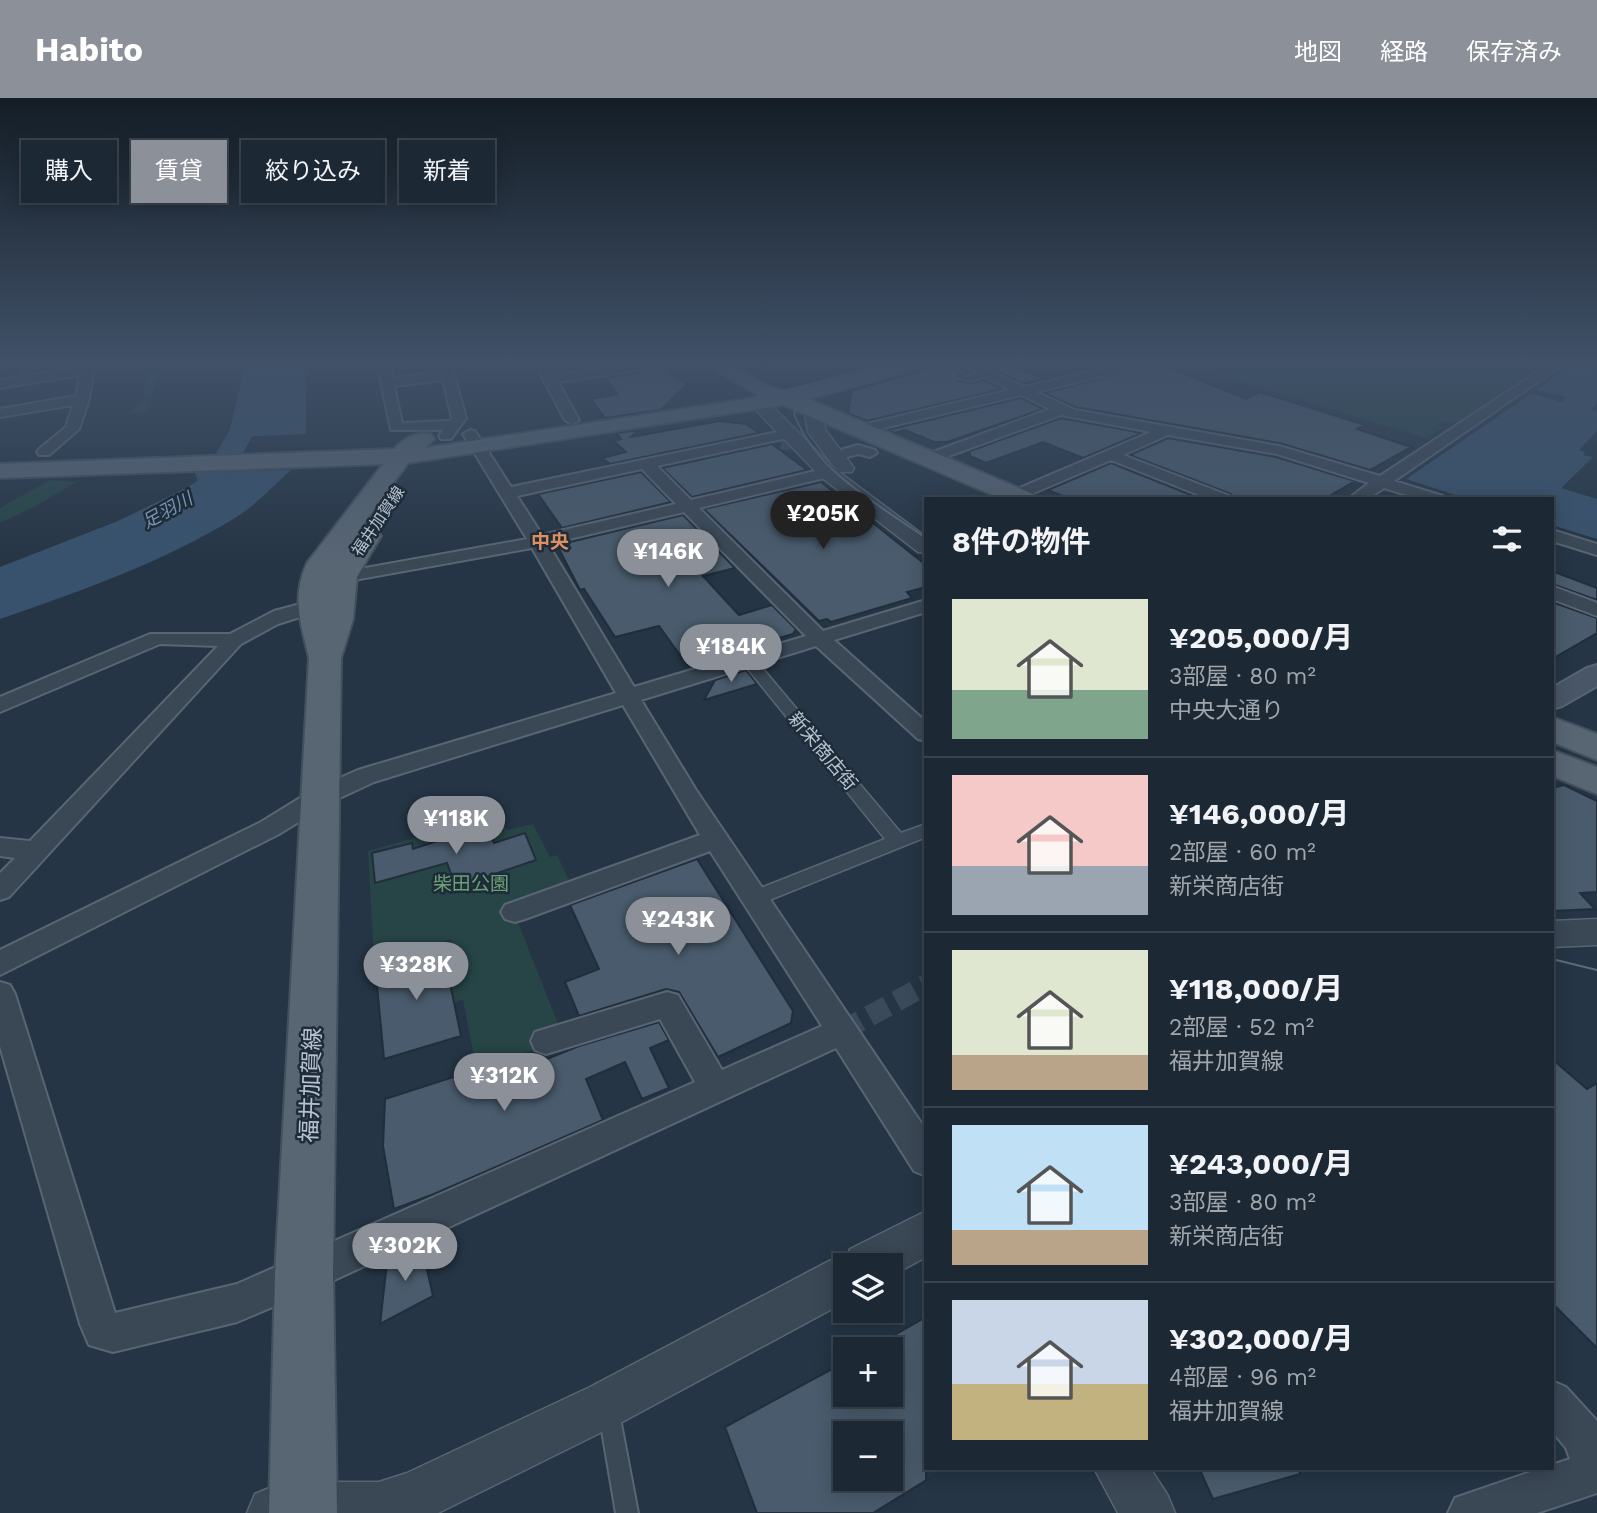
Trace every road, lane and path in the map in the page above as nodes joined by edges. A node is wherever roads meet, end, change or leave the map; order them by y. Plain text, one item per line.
1 (72, 429) edge
2 (400, 429) edge
3 (445, 429) edge
4 (517, 429) edge
5 (533, 429) edge
6 (784, 429) edge
7 (818, 429) edge
8 (831, 429) tunnel mouth
9 (863, 429) edge
10 (1009, 429) edge
11 (1154, 429) edge
12 (1461, 429) edge
13 (1166, 431) junction
14 (787, 434) junction
15 (427, 444) junction
16 (870, 453) junction
17 (0, 456) edge
18 (1111, 456) junction
19 (46, 458) junction
20 (930, 458) junction
21 (646, 464) junction
22 (834, 468) junction
23 (0, 471) edge
24 (1383, 482) junction
25 (507, 493) junction
26 (1012, 495) edge
27 (968, 497) edge
28 (1219, 497) edge
29 (1359, 497) edge
30 (1431, 497) edge
31 (688, 505) junction
32 (924, 531) edge
33 (1554, 537) edge
34 (537, 541) junction
35 (924, 545) edge
36 (1597, 550) edge
37 (343, 577) junction
38 (1554, 593) edge
39 (312, 607) junction
40 (924, 607) edge
41 (1597, 610) edge
42 (819, 638) junction
43 (234, 640) junction
44 (325, 658) junction
45 (748, 660) junction
46 (1597, 674) edge
47 (627, 695) junction
48 (1554, 699) edge
49 (0, 705) edge
50 (1554, 729) edge
51 (924, 732) edge
52 (1597, 748) edge
53 (1554, 763) edge
54 (1597, 782) edge
55 (323, 796) junction
56 (924, 831) edge
57 (715, 839) junction
58 (897, 841) junction
59 (0, 847) edge
60 (36, 851) junction
61 (0, 890) edge
62 (755, 898) junction
63 (515, 912) dead end
64 (1597, 932) edge
65 (1554, 934) edge
66 (0, 963) edge
67 (0, 994) edge
68 (842, 1031) junction
69 (546, 1041) dead end
70 (714, 1087) junction
71 (924, 1157) edge
72 (924, 1234) edge
73 (888, 1253) edge
74 (304, 1275) junction
75 (833, 1283) edge
76 (1554, 1403) edge
77 (607, 1405) junction
78 (1121, 1470) edge
79 (293, 1511) edge
80 (627, 1513) edge
81 (1148, 1513) edge
82 (1470, 1513) edge

1 - 19 street
2 - 15 street
3 - 15 street
4 - 15 main road
5 - 15 main road
6 - 14 street
7 - 22 street
8 - 16 main road
9 - 20 main road
10 - 20 street
11 - 13 street
12 - 24 street
13 - 18 street
13 - 24 street
14 - 21 street
14 - 22 street
15 - 19 main road
15 - 25 street
15 - 37 main road, 福井加賀線
15 - 39 main road, 福井加賀線
16 - 22 street
16 - 27 main road
17 - 19 main road
18 - 26 street
18 - 28 street
19 - 23 main road
20 - 26 main road
21 - 25 street
21 - 31 street
22 - 31 street
22 - 32 street
22 - 35 street
24 - 29 street
24 - 30 street
25 - 34 street
31 - 34 street
31 - 42 street
33 - 36 street
34 - 37 street
34 - 47 street
37 - 44 main road, 福井加賀線
38 - 41 street
39 - 43 street
39 - 44 main road, 福井加賀線
40 - 42 street
42 - 45 street
42 - 51 street
43 - 49 street
43 - 60 street
44 - 55 main road, 福井加賀線
45 - 47 street
45 - 58 street, 新栄商店街
46 - 48 main road
47 - 55 street
47 - 57 street
50 - 52 main road
53 - 54 main road
55 - 66 street
55 - 74 main road, 福井加賀線
56 - 58 street
57 - 62 street
57 - 63 street
58 - 62 street
59 - 60 street
60 - 61 street
62 - 68 street
64 - 65 street
67 - 74 street
68 - 70 street
68 - 71 street
69 - 70 street
70 - 74 street
72 - 73 street
74 - 79 main road, 福井加賀線
75 - 77 street
76 - 82 street
77 - 79 street
77 - 80 lane
78 - 81 street

